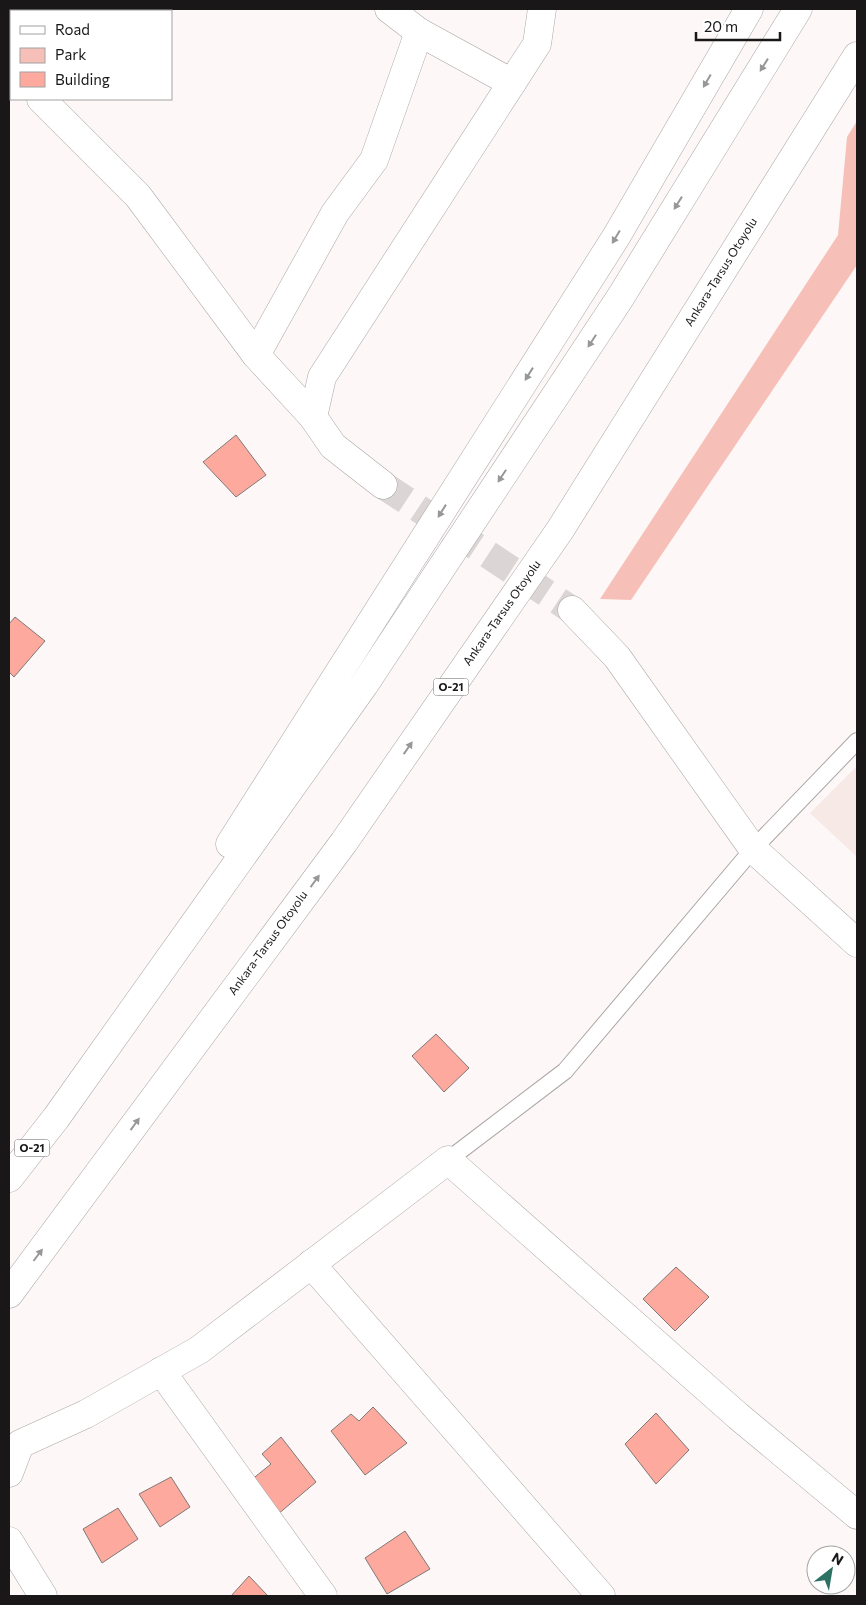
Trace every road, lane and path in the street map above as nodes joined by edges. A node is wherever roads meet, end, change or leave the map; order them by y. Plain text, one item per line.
1 (389, 9) edge
2 (542, 9) edge
3 (749, 9) edge
4 (798, 9) edge
5 (419, 32) junction
6 (857, 56) edge
7 (512, 83) junction
8 (42, 100) edge
9 (256, 355) junction
10 (313, 417) junction
11 (383, 485) tunnel mouth
12 (572, 610) tunnel mouth
13 (857, 741) edge
14 (753, 849) junction
15 (857, 943) edge
16 (56, 1118) junction
17 (448, 1160) junction
18 (9, 1178) edge
19 (311, 1264) junction
20 (9, 1294) edge
21 (161, 1371) junction
22 (9, 1473) edge
23 (857, 1515) edge
24 (9, 1542) edge
25 (43, 1596) edge
26 (323, 1596) edge
27 (601, 1596) edge

1 - 5 main road
2 - 7 main road
3 -> 16 main road
4 -> 16 main road, O-21
5 - 7 main road
5 - 9 main road
20 -> 6 main road, Ankara-Tarsus Otoyolu / O-21
7 - 10 main road
8 - 9 main road
9 - 10 main road
10 - 11 main road
12 - 14 main road
13 - 14 lane
14 - 15 main road
14 - 17 lane
16 - 18 main road, O-21
17 - 19 main road
17 - 23 main road
19 - 21 main road
19 - 27 main road
21 - 22 main road
21 - 26 main road
24 - 25 main road

